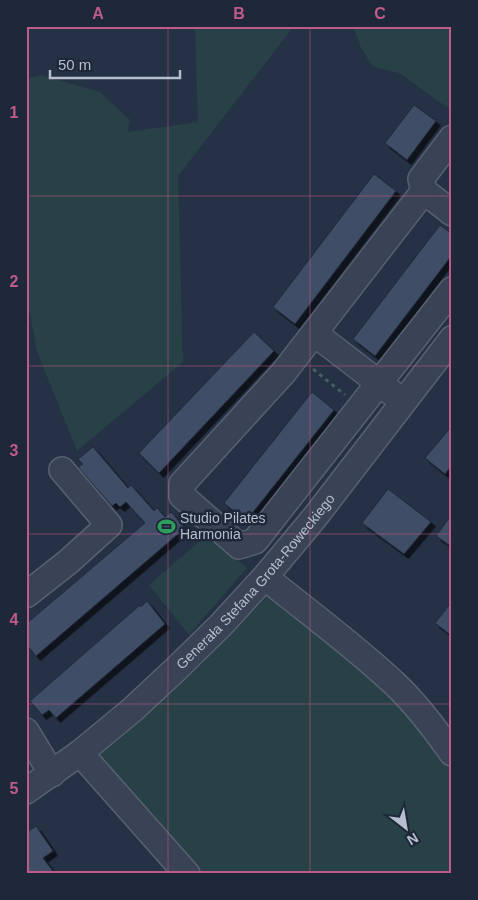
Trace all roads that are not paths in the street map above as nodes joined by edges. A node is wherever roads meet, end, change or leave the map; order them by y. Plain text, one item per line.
1 (452, 138) edge
2 (424, 191) junction
3 (452, 213) edge
4 (452, 290) edge
5 (314, 333) junction
6 (452, 339) edge
7 (380, 383) junction
8 (404, 402) junction
9 (62, 470) dead end
10 (265, 577) junction
11 (26, 595) edge
12 (26, 731) edge
13 (80, 753) junction
14 (452, 753) edge
15 (52, 774) junction
16 (26, 791) edge
17 (187, 874) edge

1 - 2 street
2 - 3 street
2 - 5 street
4 - 7 street
5 - 7 street
5 - 7 street
6 - 8 street, Generała Stefana Grota-Roweckiego
7 - 8 street
8 - 10 street, Generała Stefana Grota-Roweckiego
9 - 11 street
10 - 13 street, Generała Stefana Grota-Roweckiego
10 - 14 street
12 - 15 street
13 - 15 street, Generała Stefana Grota-Roweckiego
13 - 17 street
15 - 16 street, Generała Stefana Grota-Roweckiego

